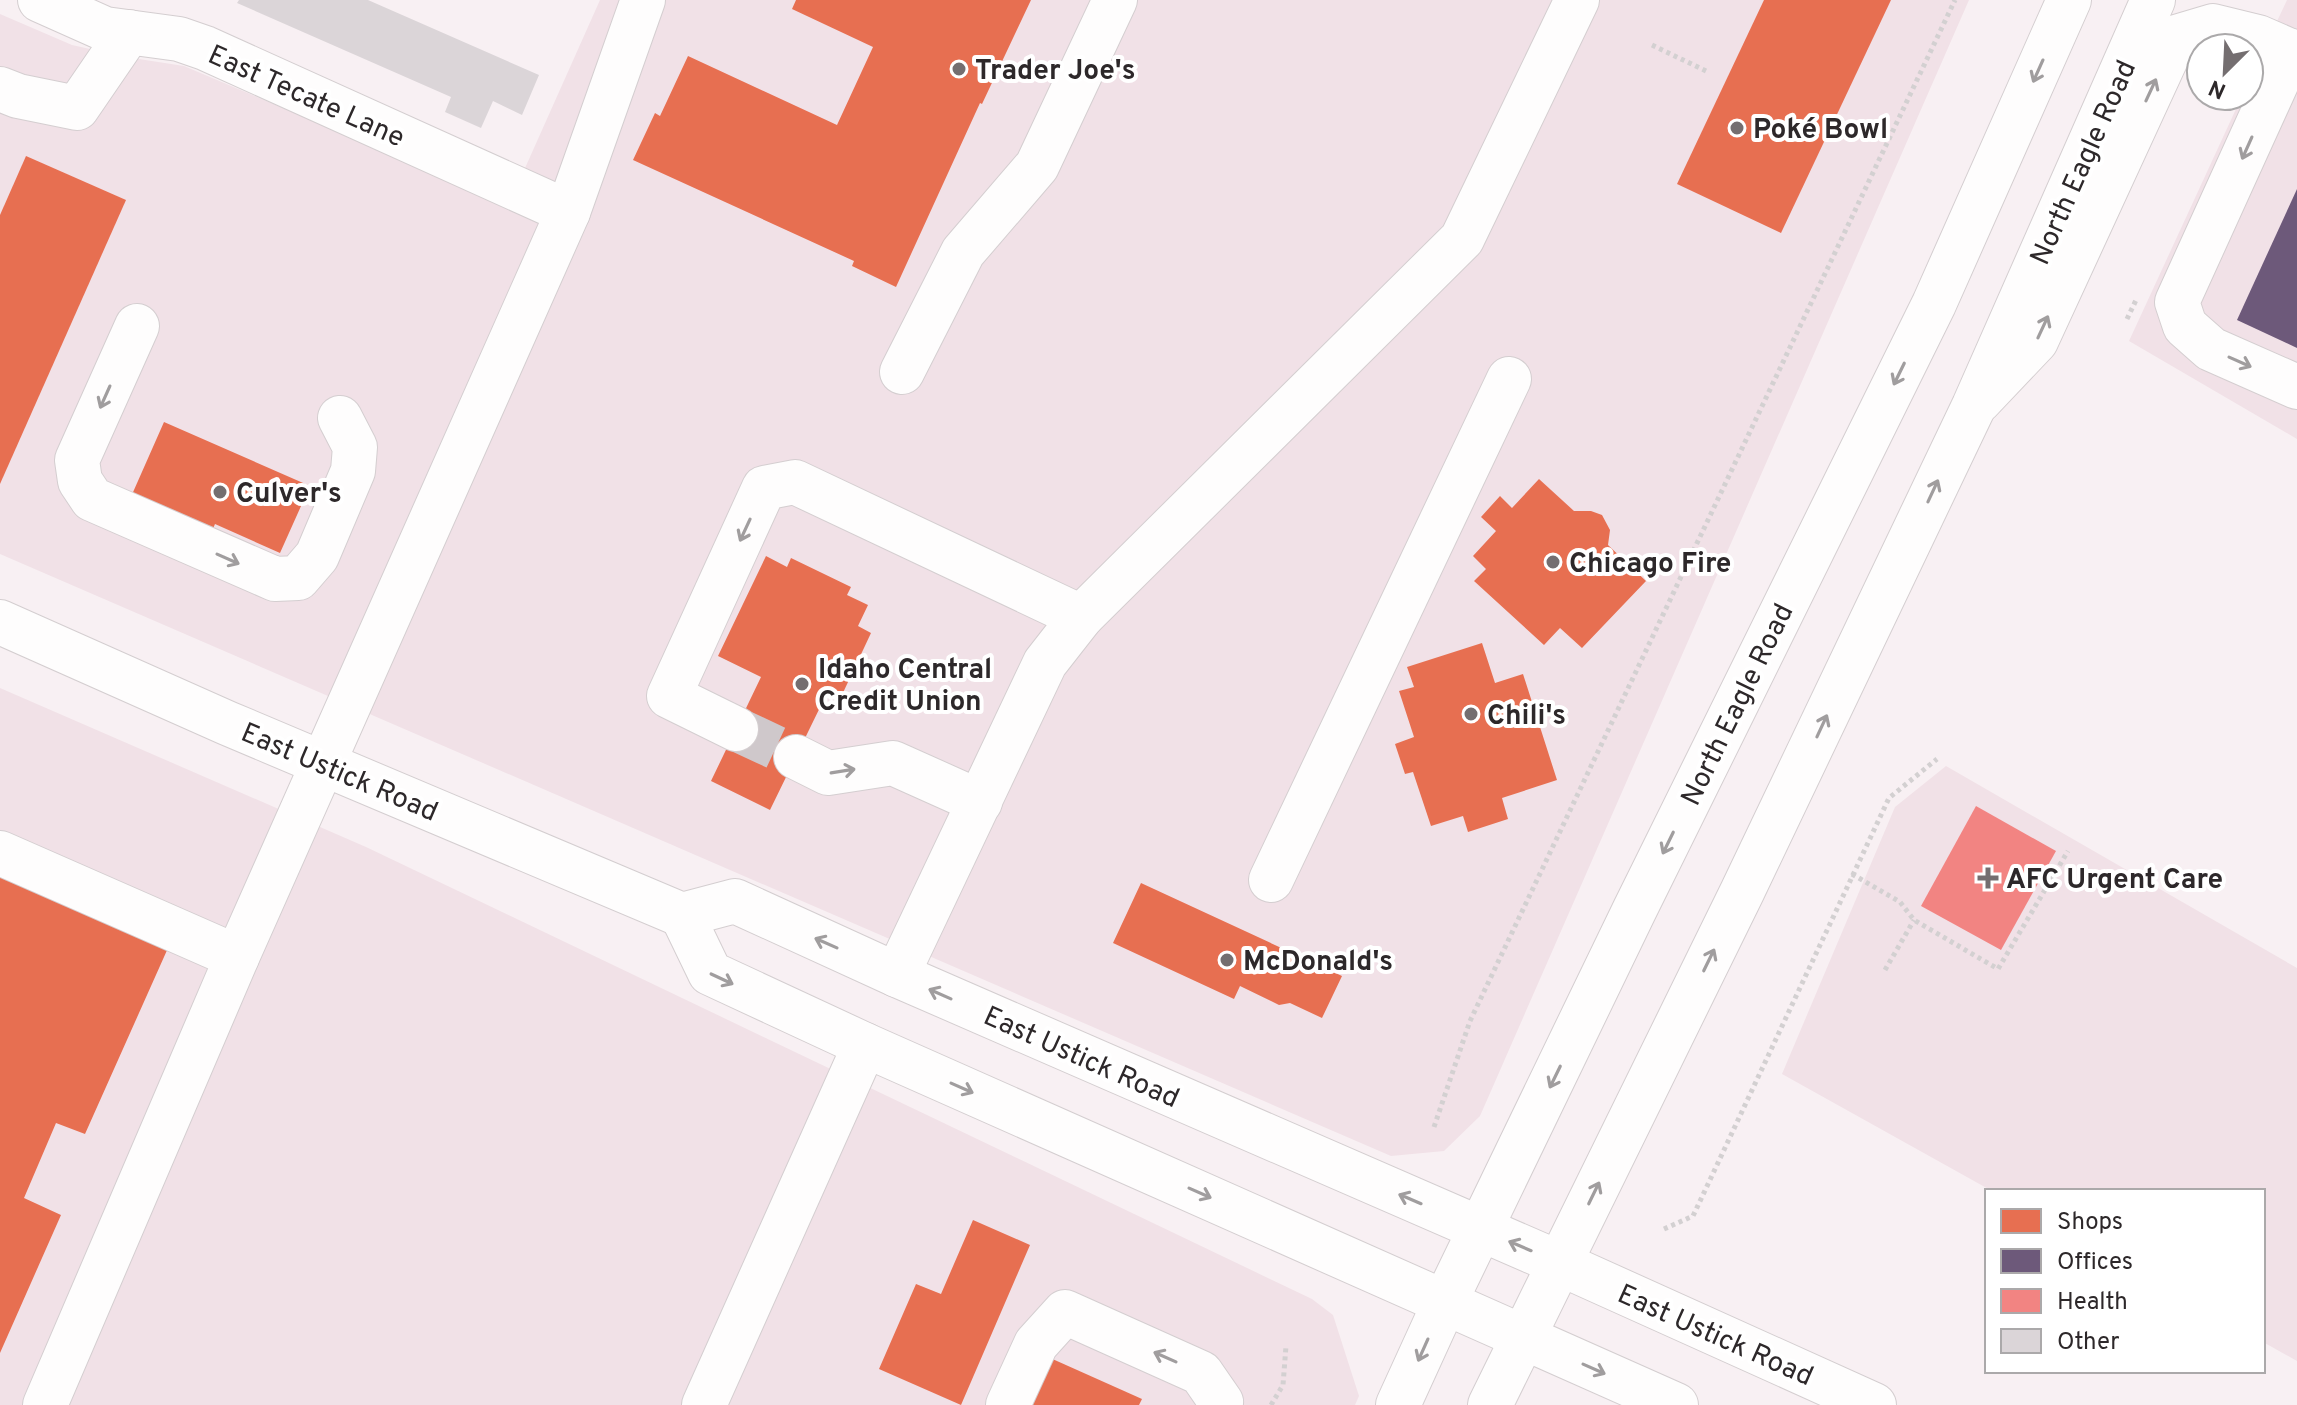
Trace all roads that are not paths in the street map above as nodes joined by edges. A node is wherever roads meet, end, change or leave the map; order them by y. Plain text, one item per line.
1 (40, 0) edge
2 (643, 0) edge
3 (1115, 0) edge
4 (1577, 0) edge
5 (2069, 0) edge
6 (2153, 0) edge
7 (129, 32) junction
8 (2294, 53) edge
9 (0, 89) edge
10 (568, 212) junction
11 (137, 326) dead end
12 (902, 372) dead end
13 (1509, 379) dead end
14 (2297, 387) edge
15 (1974, 406) junction
16 (340, 418) dead end
17 (1081, 617) junction
18 (0, 622) edge
19 (736, 729) tunnel mouth
20 (796, 757) tunnel mouth
21 (324, 764) junction
22 (980, 802) junction
23 (0, 853) edge
24 (1271, 880) dead end
25 (682, 915) junction
26 (237, 957) junction
27 (897, 975) junction
28 (865, 1045) junction
29 (1481, 1230) junction
30 (1559, 1263) junction
31 (1445, 1302) junction
32 (1523, 1338) junction
33 (45, 1405) edge
34 (705, 1405) edge
35 (1008, 1405) edge
36 (1220, 1405) edge
37 (1398, 1405) edge
38 (1490, 1405) edge
39 (1676, 1405) edge
40 (1874, 1405) edge

1 - 7 main road, East Tecate Lane
2 - 10 main road
3 - 12 main road
4 - 17 main road
5 -> 29 main road, North Eagle Road
6 - 15 main road, North Eagle Road
7 - 9 main road
7 - 10 main road, East Tecate Lane
8 -> 14 main road
15 -> 8 main road
10 - 21 main road
11 -> 16 main road
13 - 24 main road
30 -> 15 main road, North Eagle Road
17 -> 19 main road
17 - 22 main road
18 - 21 main road, East Ustick Road
20 -> 22 main road
21 - 25 main road, East Ustick Road
21 - 26 main road
22 - 27 main road
23 - 26 main road
27 -> 25 main road, East Ustick Road
25 -> 28 main road
26 - 33 main road
29 -> 27 main road, East Ustick Road
28 -> 31 main road
28 - 34 main road
30 -> 29 main road, East Ustick Road
29 - 31 main road, North Eagle Road
30 - 32 main road, North Eagle Road
30 - 40 main road, East Ustick Road
31 - 32 main road
31 -> 37 main road, North Eagle Road
32 - 38 main road, North Eagle Road
32 -> 39 main road
36 -> 35 main road

